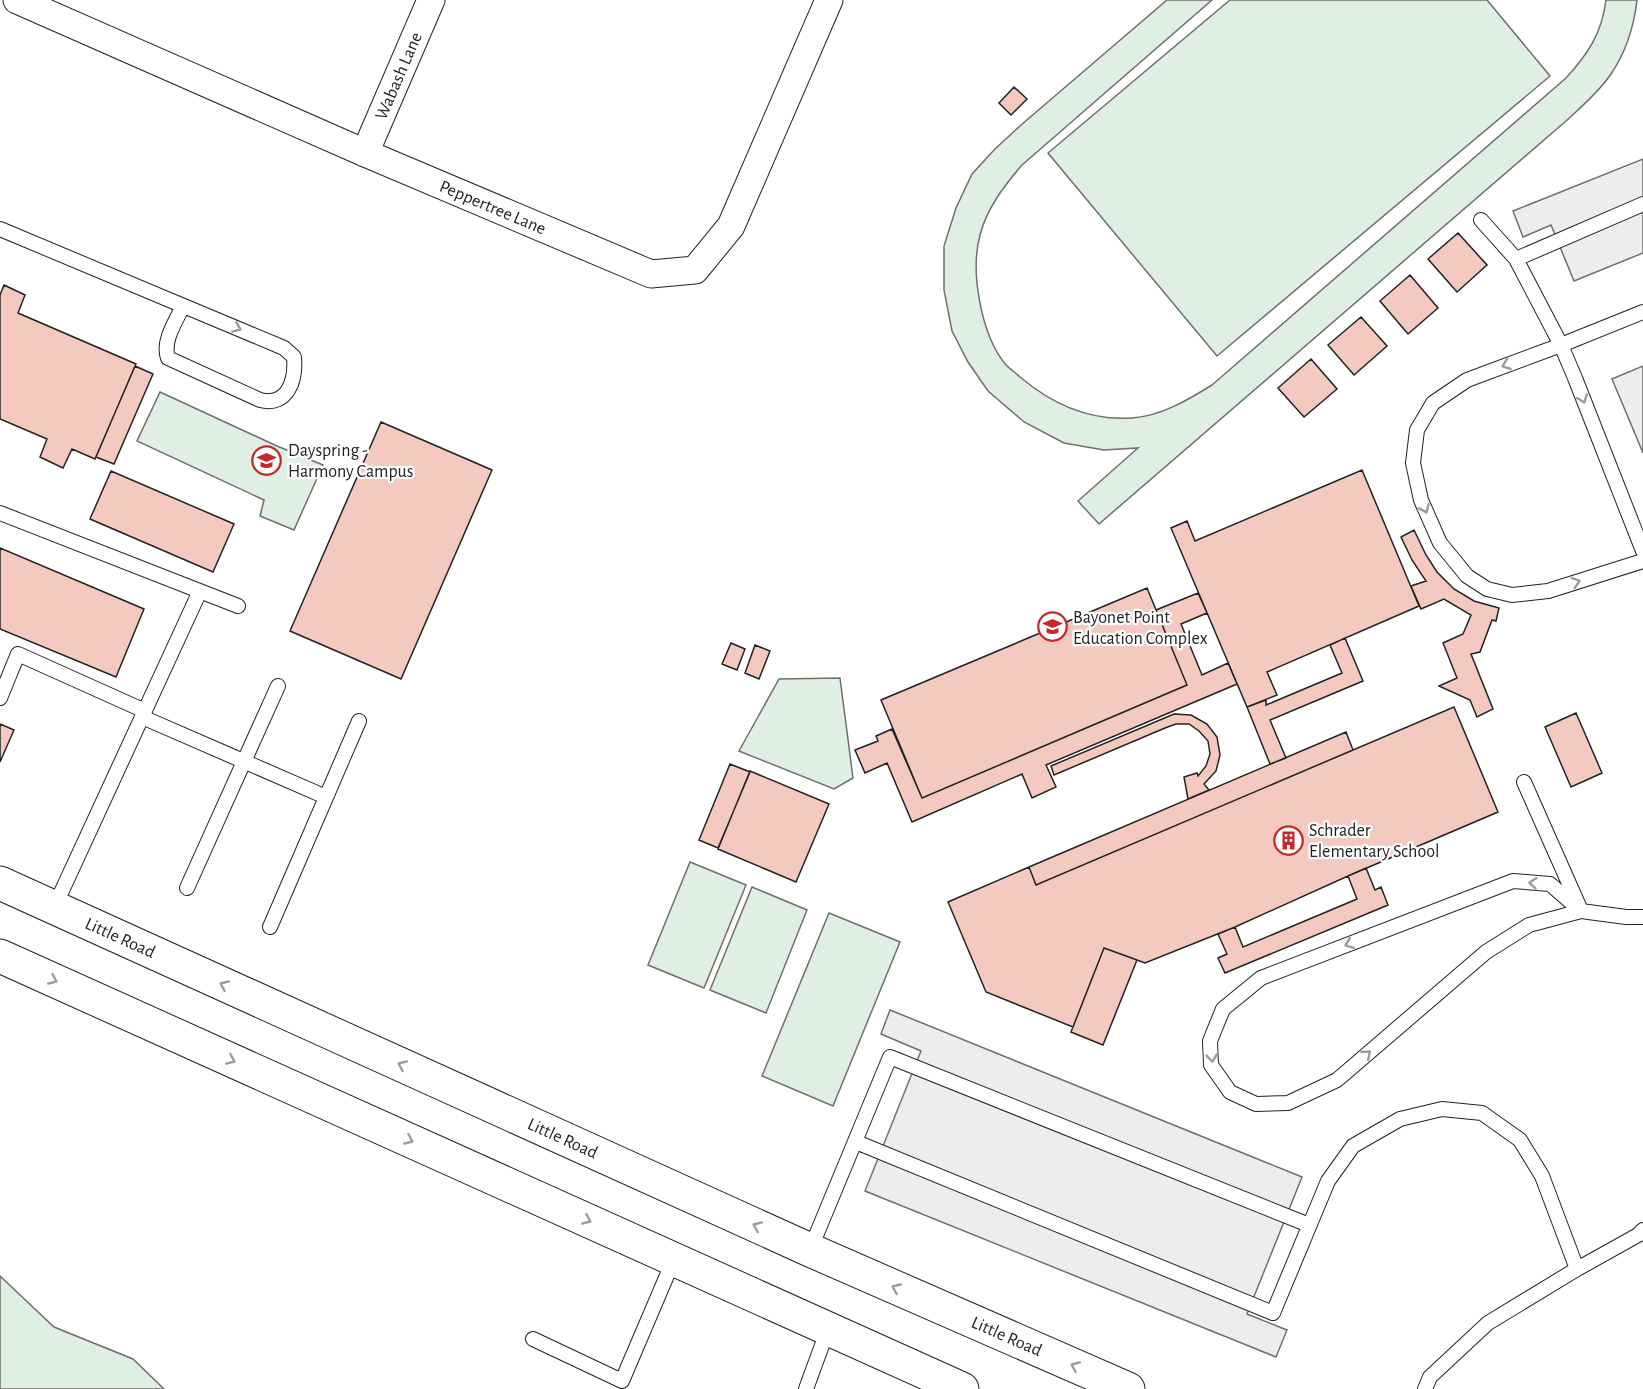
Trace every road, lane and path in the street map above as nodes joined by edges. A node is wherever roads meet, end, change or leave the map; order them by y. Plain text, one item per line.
1 (431, 0) edge
2 (829, 0) edge
3 (21, 1) edge
4 (365, 153) junction
5 (1643, 204) edge
6 (1481, 220) dead end
7 (0, 229) edge
8 (1516, 259) junction
9 (183, 306) junction
10 (1643, 312) edge
11 (1561, 345) junction
12 (0, 513) edge
13 (1643, 551) edge
14 (1643, 561) edge
15 (200, 591) junction
16 (238, 606) dead end
17 (278, 686) dead end
18 (0, 698) edge
19 (143, 714) junction
20 (359, 721) dead end
21 (244, 762) junction
22 (1524, 782) dead end
23 (326, 797) junction
24 (0, 883) edge
25 (187, 888) dead end
26 (54, 908) junction
27 (1581, 911) junction
28 (1643, 917) edge
29 (270, 927) dead end
30 (0, 956) edge
31 (856, 1142) junction
32 (1309, 1225) junction
33 (1643, 1230) edge
34 (810, 1250) junction
35 (674, 1259) junction
36 (1577, 1269) junction
37 (828, 1329) junction
38 (533, 1340) dead end
39 (925, 1382) edge
40 (806, 1389) edge
41 (962, 1389) edge
42 (1128, 1389) edge
43 (1425, 1389) edge

1 - 4 street, Wabash Lane
2 - 4 street, Peppertree Lane
3 - 4 street, Peppertree Lane
5 - 8 lane
6 - 8 lane
7 - 9 lane
8 - 11 lane
9 -> 9 lane
10 - 11 lane
11 -> 13 lane
11 -> 14 lane
12 - 15 lane
15 - 16 lane
15 - 19 lane
17 - 21 lane
18 - 19 lane
19 - 21 lane
19 - 26 lane
20 - 23 lane
21 - 23 lane
21 - 25 lane
22 - 27 lane
23 - 29 lane
24 - 26 main road, Little Road
34 -> 26 main road, Little Road
27 -> 27 lane
27 - 28 lane
30 -> 35 main road
31 - 32 lane
31 - 32 lane
31 - 34 lane
32 - 36 lane
33 - 36 lane
42 -> 34 main road, Little Road
35 - 37 main road
35 - 38 lane
36 - 43 lane
37 - 39 main road
37 - 40 lane
39 - 41 main road

